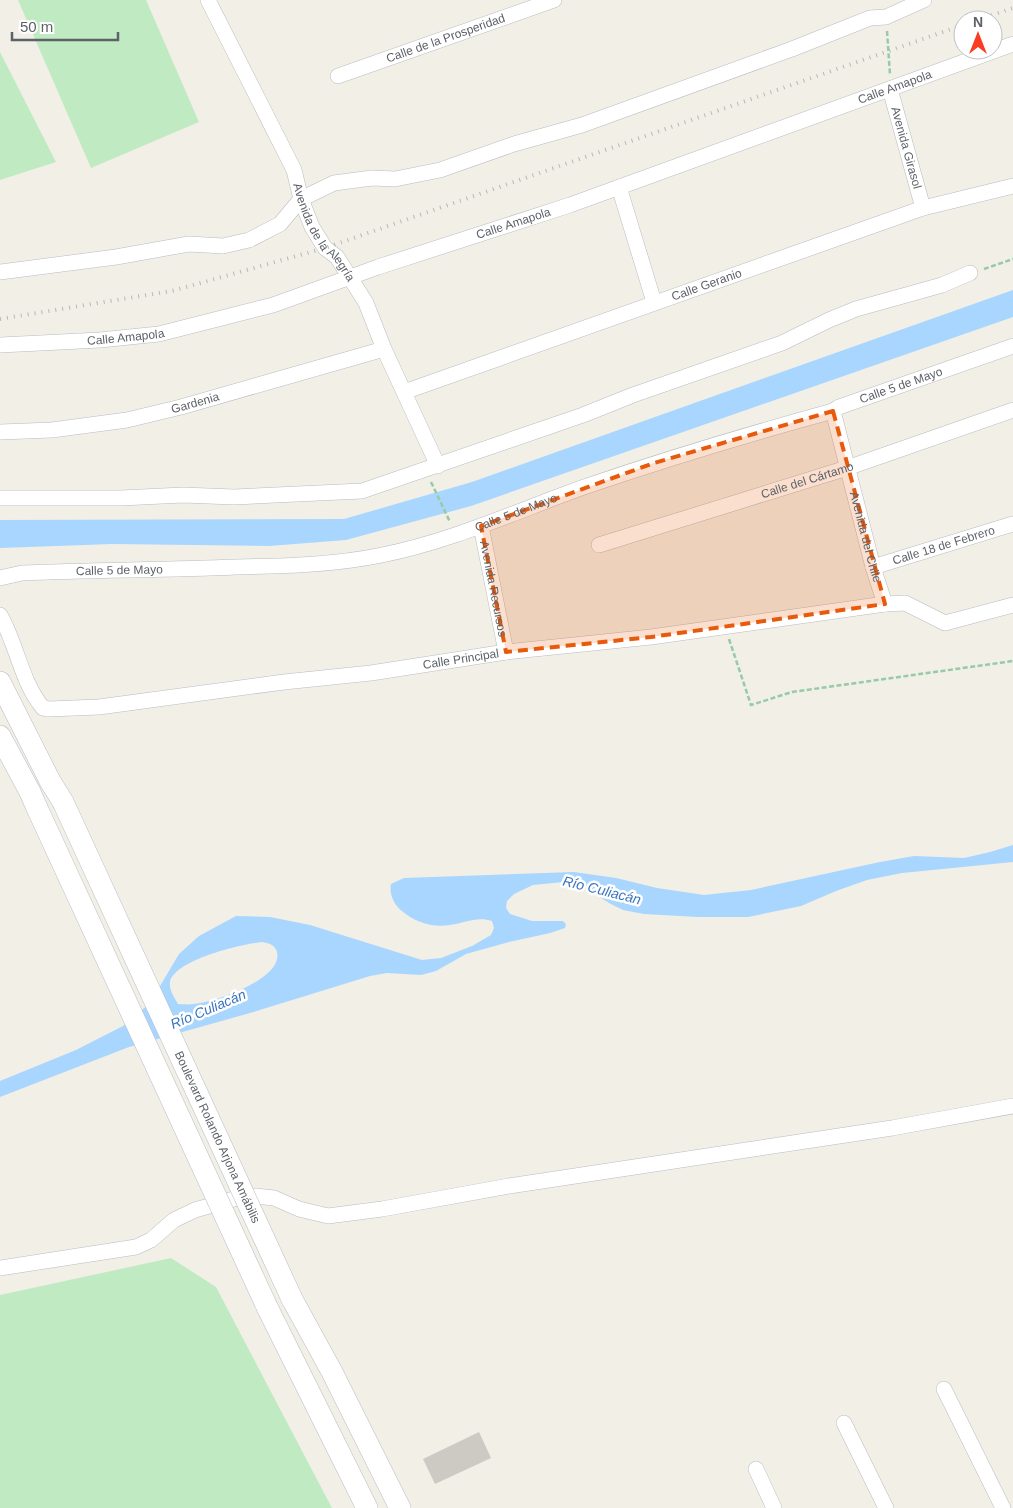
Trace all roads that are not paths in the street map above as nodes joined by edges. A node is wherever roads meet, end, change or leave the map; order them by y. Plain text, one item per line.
1 (208, 0) edge
2 (554, 0) edge
3 (924, 0) edge
4 (1013, 44) edge
5 (338, 76) dead end
6 (890, 89) junction
7 (1013, 186) edge
8 (620, 187) junction
9 (301, 199) junction
10 (923, 208) junction
11 (0, 272) edge
12 (970, 273) road end
13 (351, 277) junction
14 (654, 302) junction
15 (0, 345) edge
16 (1013, 346) edge
17 (384, 349) junction
18 (404, 392) junction
19 (1013, 410) edge
20 (833, 411) junction
21 (0, 432) edge
22 (438, 466) junction
23 (847, 468) junction
24 (0, 498) edge
25 (1013, 524) edge
26 (481, 526) junction
27 (599, 545) dead end
28 (873, 568) junction
29 (0, 578) edge
30 (884, 604) junction
31 (1013, 605) edge
32 (0, 615) edge
33 (506, 652) junction
34 (0, 682) edge
35 (0, 736) edge
36 (8, 758) edge
37 (1013, 1106) edge
38 (0, 1268) edge
39 (944, 1389) dead end
40 (844, 1423) dead end
41 (756, 1469) dead end
42 (1013, 1504) edge
43 (367, 1508) edge
44 (400, 1508) edge
45 (774, 1508) edge
46 (886, 1508) edge
47 (1004, 1508) edge

1 - 9 street, Avenida de la Alegría
2 - 5 street, Calle de la Prosperidad
3 - 9 street
4 - 6 street, Calle Amapola
6 - 8 street, Calle Amapola
6 - 10 street, Avenida Girasol
7 - 10 street, Calle Geranio
8 - 13 street, Calle Amapola
8 - 14 street
9 - 11 street
9 - 13 street, Avenida de la Alegría
10 - 14 street, Calle Geranio
12 - 22 street
13 - 15 street, Calle Amapola
13 - 17 street, Avenida de la Alegría
14 - 18 street, Calle Geranio
16 - 20 street, Calle 5 de Mayo
17 - 18 street, Avenida de la Alegría
17 - 21 street, Gardenia
18 - 22 street, Avenida de la Alegría
19 - 23 street, Calle del Cártamo
20 - 23 street, Avenida del Chile
20 - 26 street, Calle 5 de Mayo
22 - 24 street
23 - 27 street, Calle del Cártamo
23 - 28 street, Avenida del Chile
25 - 28 street, Calle 18 de Febrero
26 - 29 street, Calle 5 de Mayo
26 - 33 street, Avenida Recursos
28 - 30 street, Avenida del Chile
30 - 31 street, Calle Principal
30 - 33 street, Calle Principal
32 - 33 street, Calle Principal
34 - 44 main road, Boulevard Rolando Arjona Amábilis, bridge
35 - 36 main road
36 - 43 main road, bridge
37 - 38 street
39 - 47 street
40 - 46 street
41 - 45 street
42 - 47 street

